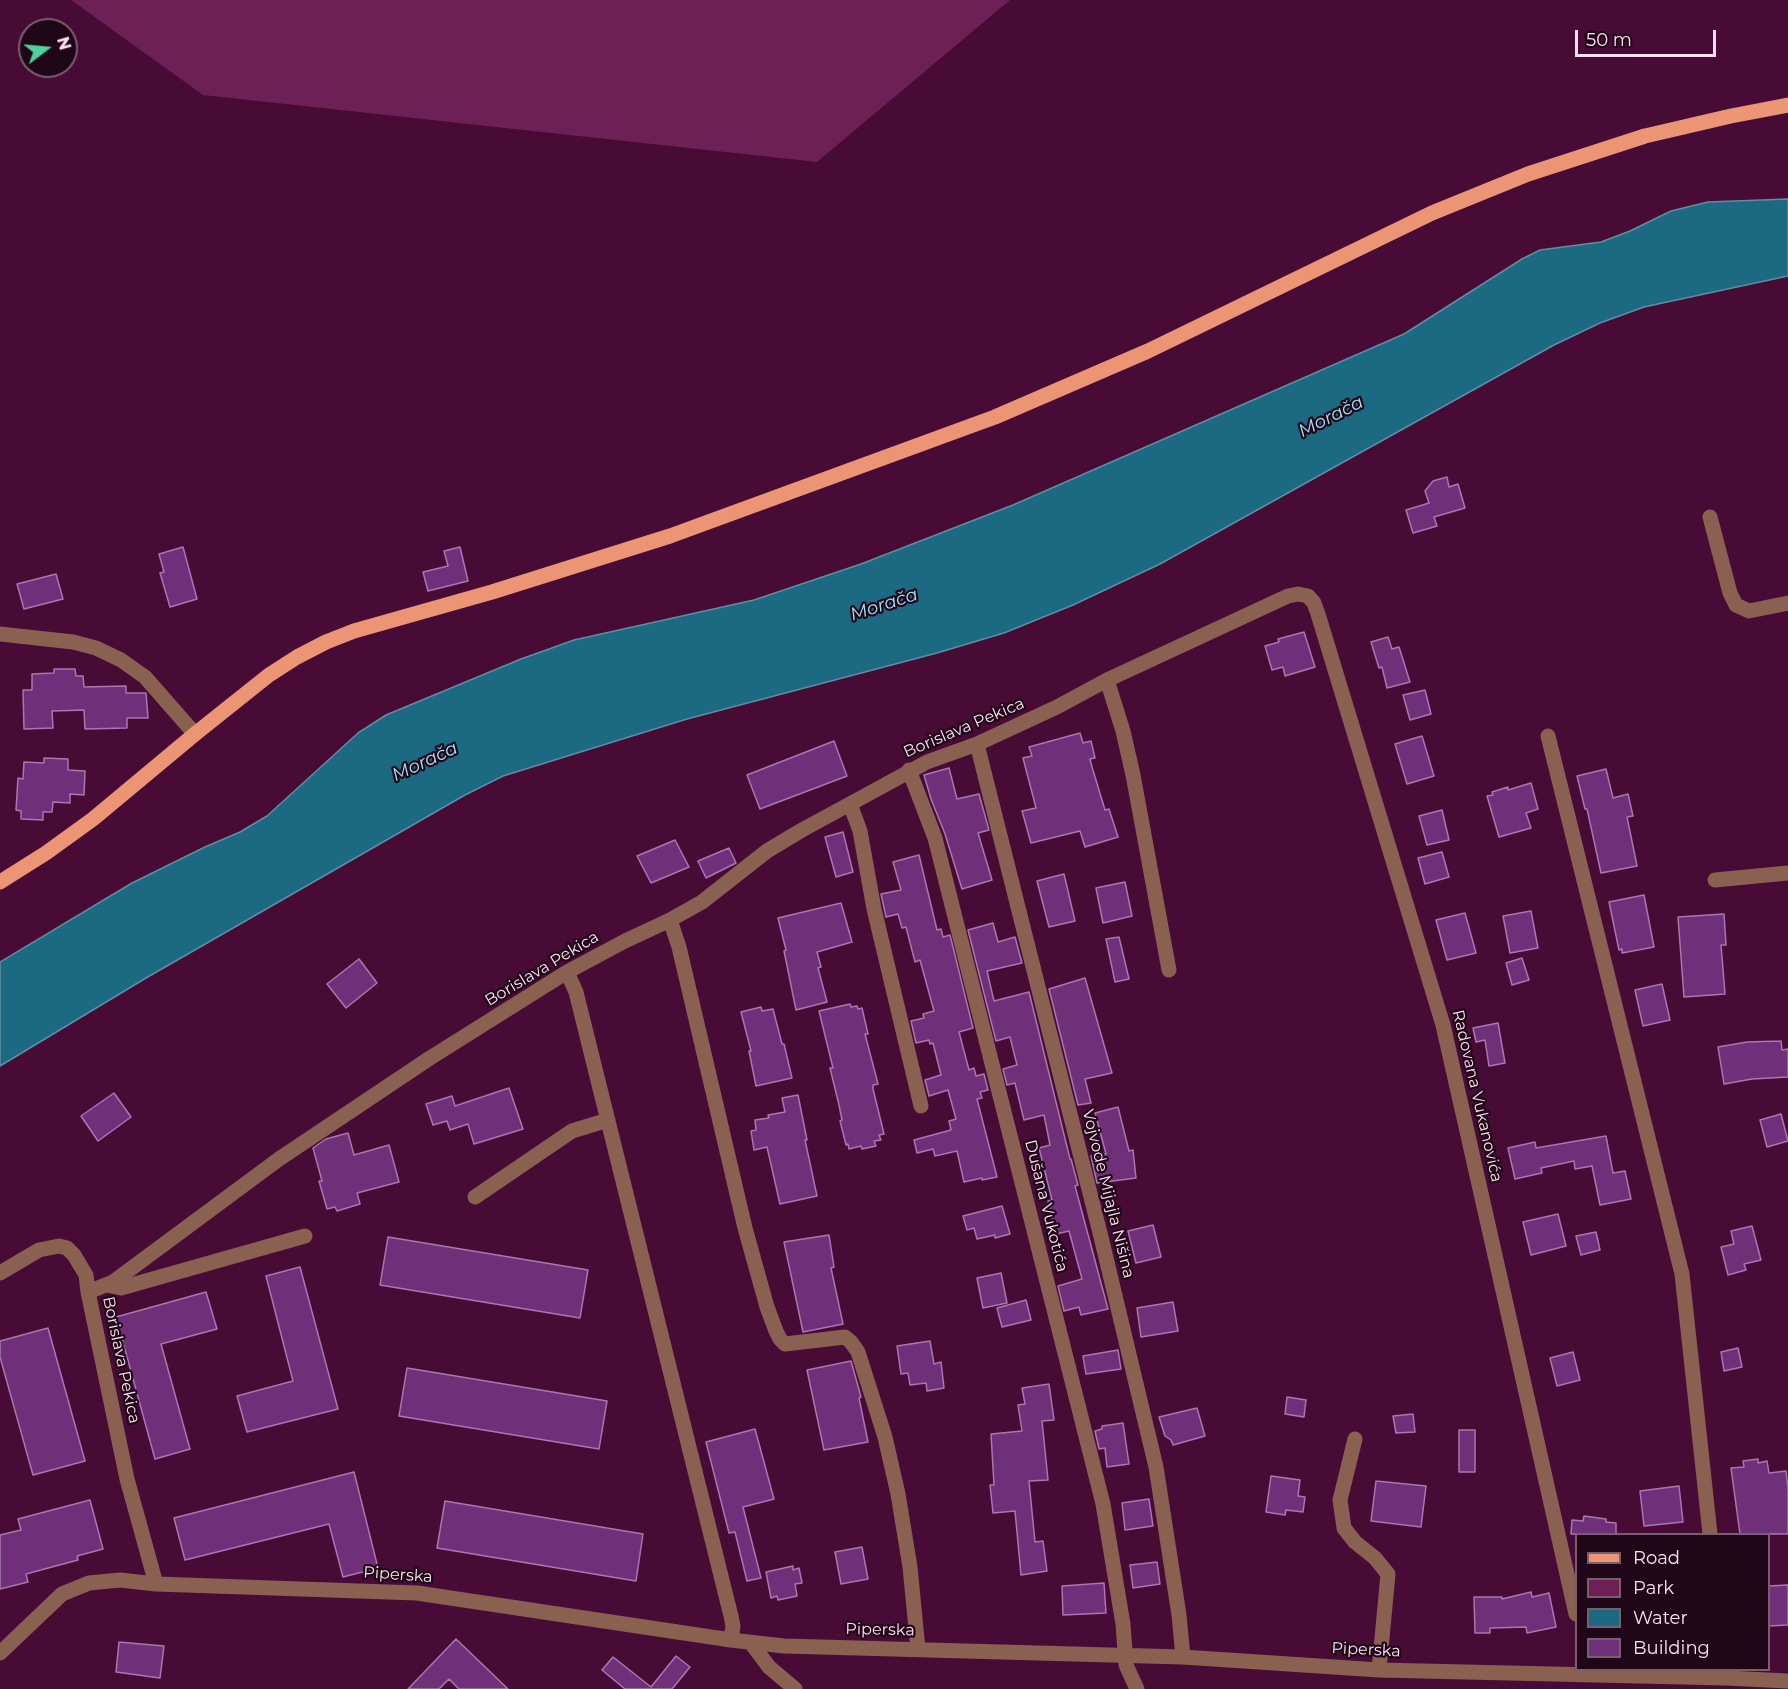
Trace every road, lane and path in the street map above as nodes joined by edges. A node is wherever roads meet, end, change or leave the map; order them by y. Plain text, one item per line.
1 (1788, 105) edge
2 (1710, 517) dead end
3 (1308, 596) joint
4 (1788, 603) edge
5 (0, 638) edge
6 (1107, 680) junction
7 (195, 734) junction
8 (1548, 736) dead end
9 (977, 744) junction
10 (909, 770) junction
11 (850, 804) junction
12 (1788, 873) edge
13 (1716, 880) dead end
14 (0, 882) edge
15 (670, 920) junction
16 (1169, 970) dead end
17 (567, 972) junction
18 (921, 1106) dead end
19 (608, 1120) junction
20 (475, 1197) dead end
21 (305, 1236) dead end
22 (0, 1272) edge
23 (107, 1285) junction
24 (88, 1292) junction
25 (1355, 1439) dead end
26 (1710, 1533) edge
27 (156, 1584) junction
28 (1575, 1610) edge
29 (731, 1640) junction
30 (751, 1643) junction
31 (918, 1649) junction
32 (0, 1653) edge
33 (1125, 1655) junction
34 (1183, 1657) junction
35 (1379, 1670) junction
36 (1587, 1672) edge
37 (1725, 1674) edge
38 (1788, 1681) edge
39 (795, 1689) edge
40 (1137, 1689) edge

1 - 7 main road
2 - 4 street
3 - 6 street, Borislava Pekica
3 - 28 street, Radovana Vukanovića
5 - 7 street
6 - 9 street, Borislava Pekica
6 - 16 street
7 - 14 main road
8 - 26 street
9 - 10 street, Borislava Pekica
9 - 34 street, Vojvode Mijajla Nišina
10 - 11 street, Borislava Pekica
10 - 33 street, Dušana Vukotića
11 - 15 street, Borislava Pekica
11 - 18 street
12 - 13 street
15 - 17 street, Borislava Pekica
15 - 31 street
17 - 19 street
17 - 23 street, Borislava Pekica
19 - 20 street
19 - 29 street
21 - 23 street
22 - 24 street
23 - 24 street, Borislava Pekica
24 - 27 street, Borislava Pekica
25 - 35 street
27 - 29 street, Piperska
27 - 32 street, Piperska
29 - 30 street, Piperska
30 - 31 street, Piperska
30 - 39 street
31 - 33 street, Piperska
33 - 34 street, Piperska
33 - 40 street, Dušana Vukotića
34 - 35 street, Piperska
35 - 36 street, Piperska
36 - 37 street, Piperska
37 - 38 street, Piperska

